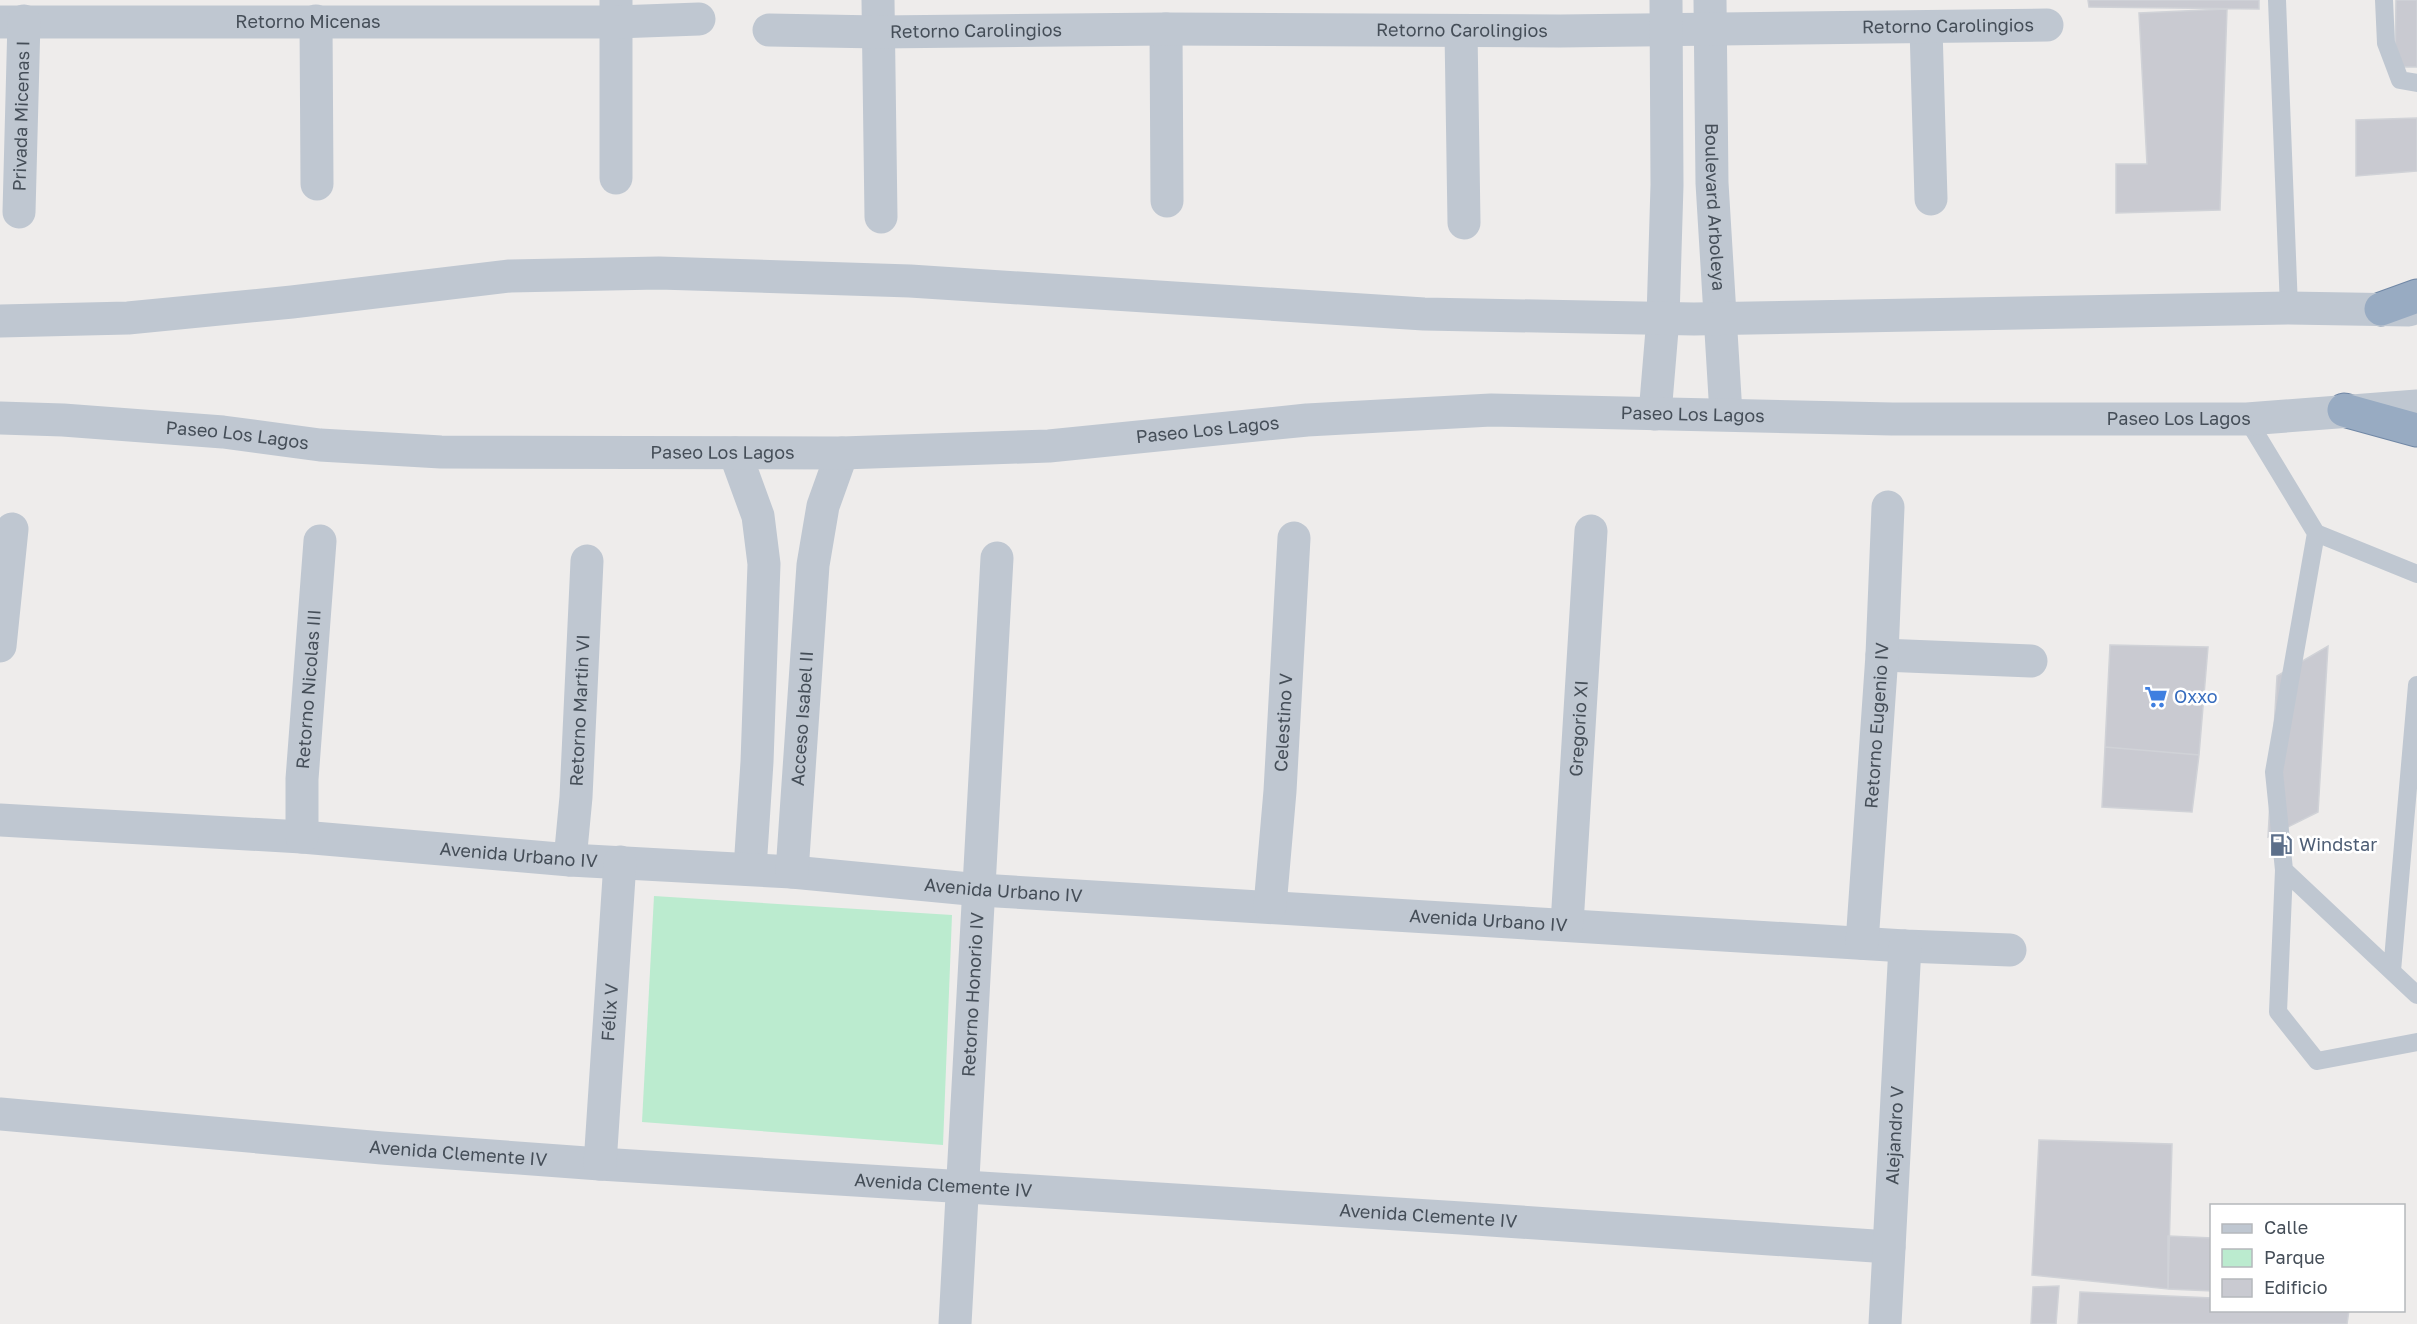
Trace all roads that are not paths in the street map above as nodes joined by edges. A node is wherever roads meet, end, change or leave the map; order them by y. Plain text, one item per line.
1 (2277, 0) edge
2 (2384, 0) edge
3 (616, 11) edge
4 (1710, 14) edge
5 (1665, 15) edge
6 (879, 16) edge
7 (699, 19) dead end
8 (12, 21) edge
9 (316, 21) junction
10 (2047, 25) dead end
11 (1926, 28) junction
12 (1166, 29) junction
13 (769, 30) dead end
14 (1461, 31) junction
15 (2417, 82) edge
16 (616, 178) dead end
17 (317, 184) dead end
18 (1931, 199) dead end
19 (1167, 201) dead end
20 (19, 212) dead end
21 (881, 217) dead end
22 (1464, 223) dead end
23 (2417, 296) edge
24 (2289, 308) junction
25 (2381, 309) junction
26 (2417, 311) edge
27 (1663, 318) junction
28 (1721, 318) junction
29 (0, 321) edge
30 (2417, 406) edge
31 (2344, 410) junction
32 (1655, 414) junction
33 (1726, 414) junction
34 (0, 418) edge
35 (2247, 419) junction
36 (2417, 430) edge
37 (735, 453) junction
38 (843, 453) junction
39 (1888, 507) dead end
40 (12, 529) dead end
41 (1591, 531) dead end
42 (2316, 533) junction
43 (1294, 538) dead end
44 (320, 541) dead end
45 (997, 558) dead end
46 (587, 561) dead end
47 (764, 564) junction
48 (813, 565) junction
49 (2417, 574) edge
50 (0, 646) edge
51 (1882, 655) junction
52 (2031, 661) dead end
53 (2417, 685) edge
54 (0, 820) edge
55 (302, 837) junction
56 (570, 860) junction
57 (620, 862) junction
58 (750, 869) junction
59 (2284, 870) junction
60 (792, 872) junction
61 (980, 890) junction
62 (1270, 906) junction
63 (1567, 924) junction
64 (1862, 943) junction
65 (1905, 946) junction
66 (2010, 950) dead end
67 (2392, 971) junction
68 (2417, 995) edge
69 (2417, 1042) edge
70 (0, 1114) edge
71 (600, 1164) junction
72 (964, 1188) junction
73 (1889, 1247) junction
74 (955, 1324) edge
75 (1885, 1324) edge

1 - 24 lane
2 - 15 lane
3 - 7 street, Retorno Micenas
3 - 9 street, Retorno Micenas
3 - 16 street
4 - 5 street, Retorno Carolingios
4 - 11 street, Retorno Carolingios
4 - 28 street, Boulevard Arboleya
5 - 14 street, Retorno Carolingios
5 - 27 street
6 - 12 street, Retorno Carolingios
6 - 13 street, Retorno Carolingios
6 - 21 street
8 - 9 street, Retorno Micenas
8 - 20 street, Privada Micenas I
9 - 17 street
10 - 11 street, Retorno Carolingios
11 - 18 street
12 - 14 street, Retorno Carolingios
12 - 19 street
14 - 22 street
23 - 25 highway
24 - 25 street
24 - 28 street
25 - 26 street
27 - 28 street
27 - 29 street
27 - 32 street
28 - 33 street, Boulevard Arboleya
30 - 31 street, Paseo Los Lagos
31 - 35 street, Paseo Los Lagos
31 - 36 highway
32 - 33 street, Paseo Los Lagos
32 - 38 street, Paseo Los Lagos
33 - 35 street, Paseo Los Lagos
34 - 37 street, Paseo Los Lagos
35 - 42 lane
37 - 38 street, Paseo Los Lagos
37 - 47 street
38 - 48 street, Acceso Isabel II
39 - 51 street, Retorno Eugenio IV
40 - 50 street
41 - 63 street, Gregorio XI
42 - 49 lane
42 - 59 lane
43 - 62 street, Celestino V
44 - 55 street, Retorno Nicolas III
45 - 61 street, Retorno Honorio IV
46 - 56 street, Retorno Martin VI
47 - 48 street
47 - 58 street
48 - 60 street, Acceso Isabel II
51 - 52 street
51 - 64 street, Retorno Eugenio IV
53 - 67 lane
54 - 55 street, Avenida Urbano IV
55 - 56 street, Avenida Urbano IV
56 - 57 street, Avenida Urbano IV
57 - 58 street, Avenida Urbano IV
57 - 71 street, Félix V
58 - 60 street, Avenida Urbano IV
59 - 67 lane
59 - 69 lane
60 - 61 street, Avenida Urbano IV
61 - 62 street, Avenida Urbano IV
61 - 72 street, Retorno Honorio IV
62 - 63 street, Avenida Urbano IV
63 - 64 street, Avenida Urbano IV
64 - 65 street, Avenida Urbano IV
65 - 66 street, Avenida Urbano IV
65 - 73 street, Alejandro V
67 - 68 lane
70 - 71 street, Avenida Clemente IV
71 - 72 street, Avenida Clemente IV
72 - 73 street, Avenida Clemente IV
72 - 74 street, Retorno Honorio IV
73 - 75 street, Alejandro V

